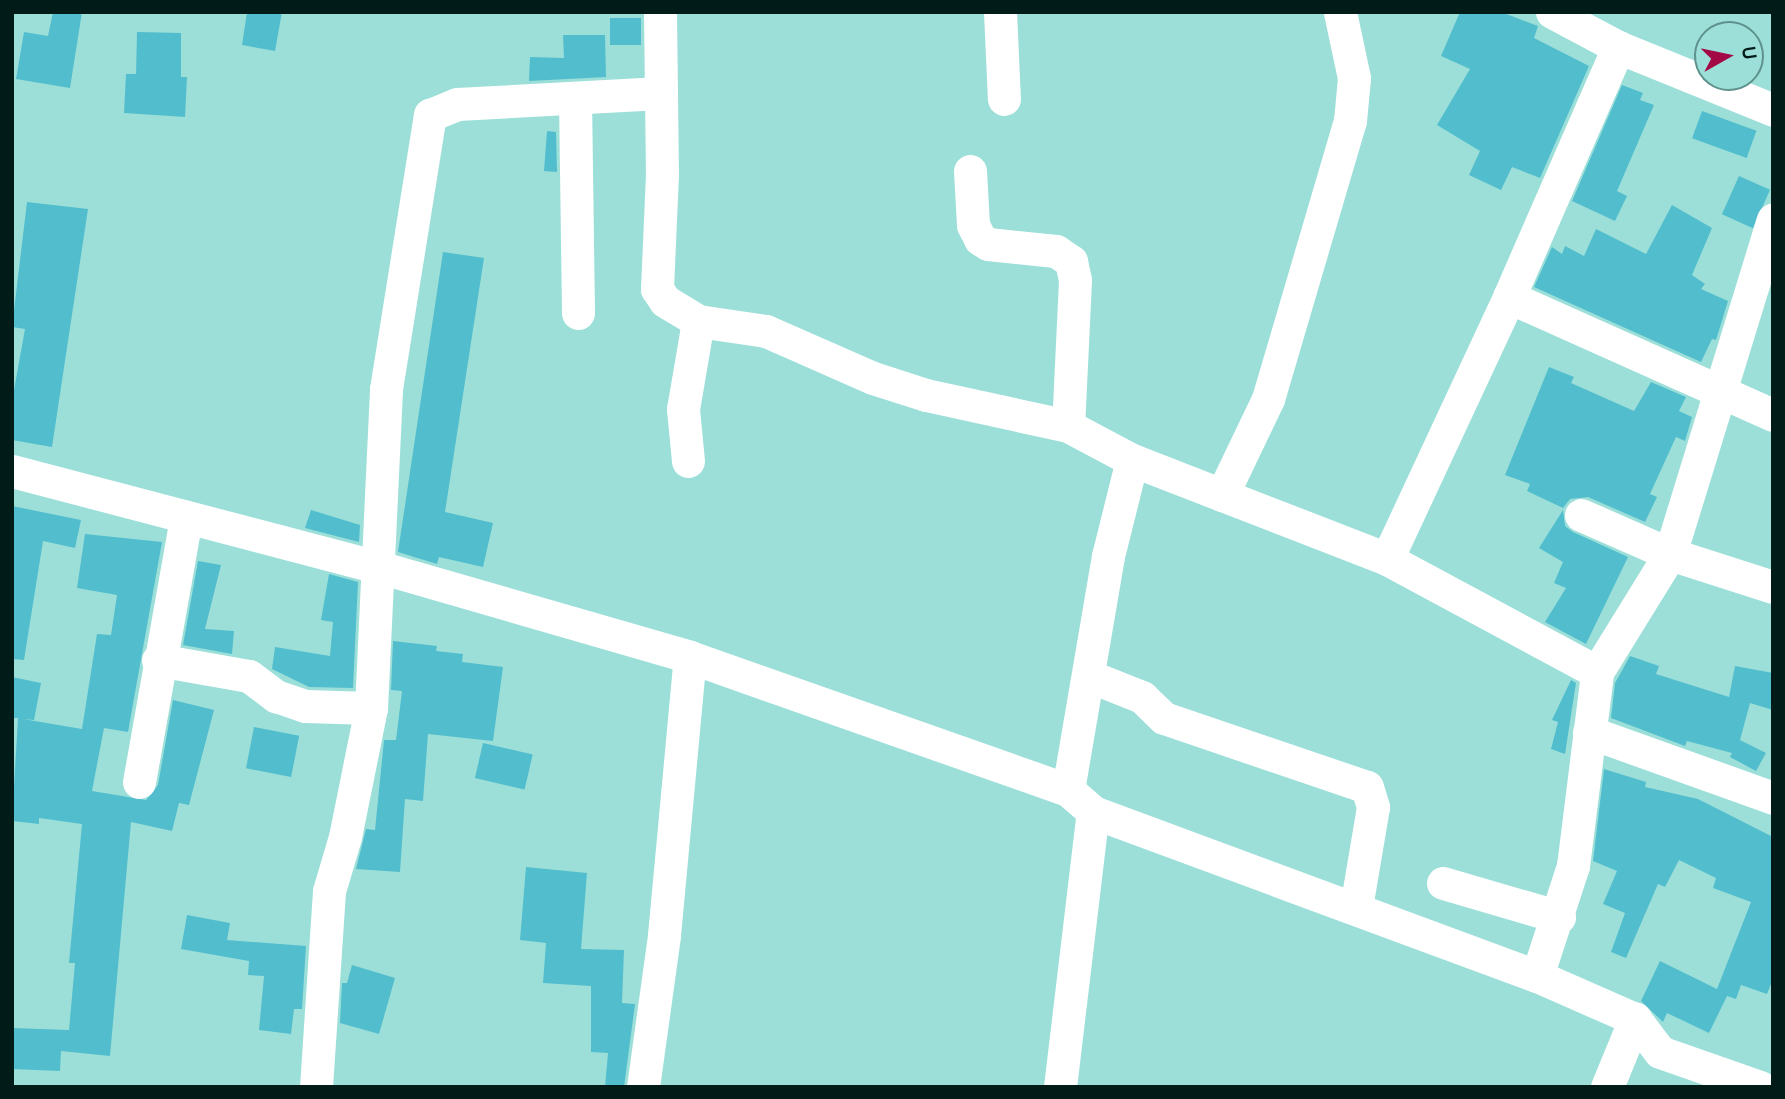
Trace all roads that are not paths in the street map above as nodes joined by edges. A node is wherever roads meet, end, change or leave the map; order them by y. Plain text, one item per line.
1 (660, 12) edge
2 (1000, 12) edge
3 (1340, 12) edge
4 (1552, 12) edge
5 (1618, 47) junction
6 (660, 93) junction
7 (575, 98) junction
8 (1004, 99) dead end
9 (1773, 110) edge
10 (970, 171) dead end
11 (1773, 220) edge
12 (1509, 297) junction
13 (578, 313) dead end
14 (698, 321) junction
15 (1719, 392) junction
16 (1773, 415) edge
17 (1068, 426) junction
18 (688, 460) dead end
19 (1132, 460) junction
20 (12, 471) edge
21 (1222, 495) junction
22 (1581, 515) dead end
23 (186, 518) junction
24 (1670, 554) junction
25 (1387, 559) junction
26 (379, 567) junction
27 (1773, 587) edge
28 (690, 657) junction
29 (158, 660) junction
30 (1597, 672) junction
31 (1089, 676) junction
32 (371, 708) junction
33 (1589, 732) junction
34 (139, 782) dead end
35 (1068, 790) junction
36 (1773, 798) edge
37 (1093, 812) junction
38 (1443, 883) dead end
39 (1356, 908) junction
40 (1559, 917) junction
41 (1537, 976) junction
42 (1635, 1019) junction
43 (316, 1087) edge
44 (643, 1087) edge
45 (1060, 1087) edge
46 (1607, 1087) edge
47 (1760, 1087) edge

1 - 6 street
2 - 8 street
3 - 21 street
4 - 5 street
5 - 9 street
5 - 12 street
6 - 7 street
6 - 14 street
7 - 13 street
7 - 26 street
10 - 17 street
11 - 15 street
12 - 15 street
12 - 25 street
14 - 17 street
14 - 18 street
15 - 16 street
15 - 24 street
17 - 19 street
19 - 21 street
19 - 31 street
20 - 23 street
21 - 25 street
22 - 24 street
23 - 26 street
23 - 29 street
24 - 27 street
24 - 30 street
25 - 30 street
26 - 28 street
26 - 32 street
28 - 35 street
28 - 44 street
29 - 32 street
29 - 34 street
30 - 33 street
31 - 35 street
31 - 39 street
32 - 43 street
33 - 36 street
33 - 40 street
35 - 37 street
37 - 39 street
37 - 45 street
38 - 40 street
39 - 41 street
40 - 41 street
41 - 42 street
42 - 46 street
42 - 47 street

